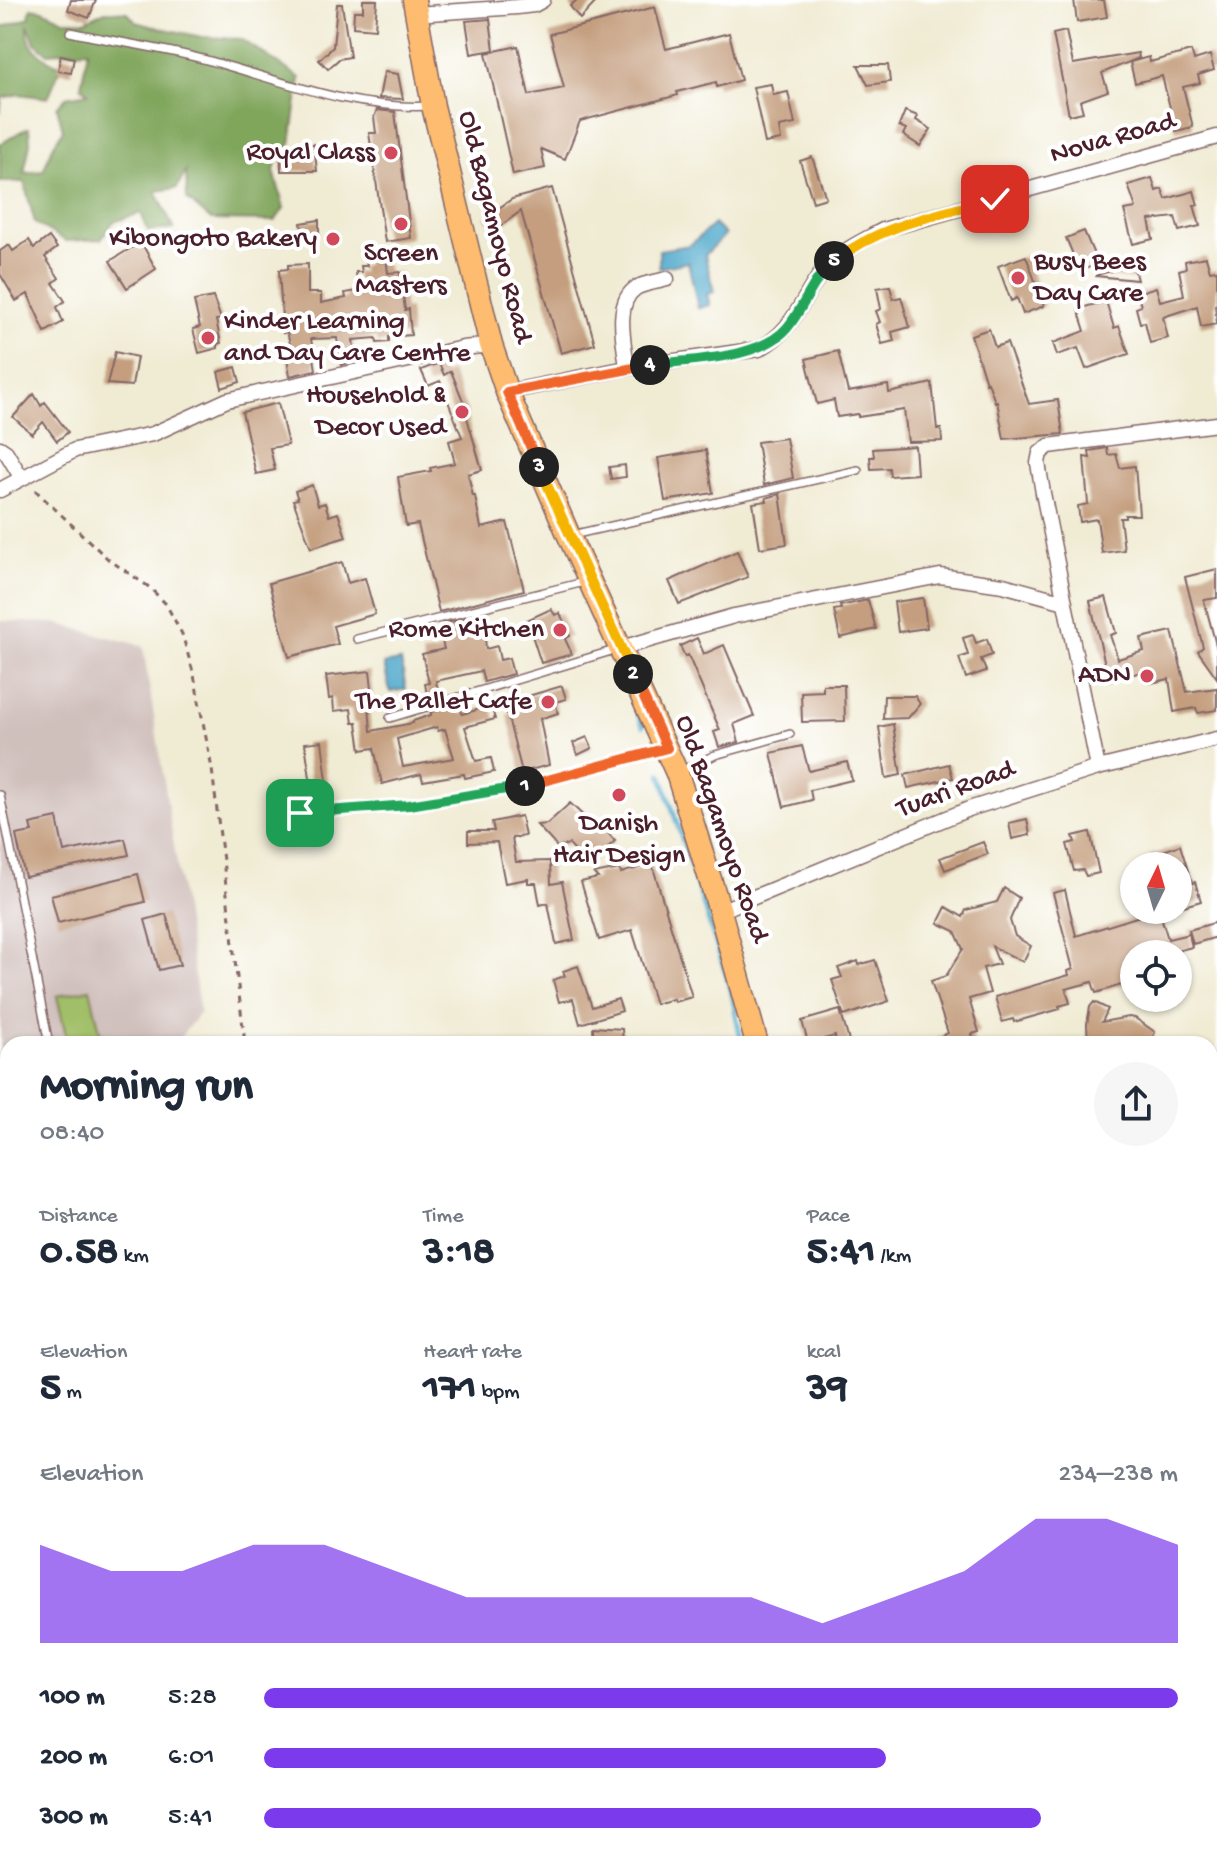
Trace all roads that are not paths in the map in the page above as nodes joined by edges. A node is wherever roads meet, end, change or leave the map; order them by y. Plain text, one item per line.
1 (543, 0) edge
2 (415, 7) edge
3 (70, 32) dead end
4 (433, 106) junction
5 (1217, 137) edge
6 (667, 279) dead end
7 (491, 345) junction
8 (627, 368) junction
9 (507, 392) junction
10 (1217, 424) edge
11 (0, 448) edge
12 (858, 470) dead end
13 (21, 477) junction
14 (0, 490) edge
15 (569, 536) junction
16 (589, 581) junction
17 (1065, 602) junction
18 (357, 639) dead end
19 (621, 648) junction
20 (390, 718) dead end
21 (790, 734) dead end
22 (1217, 739) edge
23 (667, 748) junction
24 (1098, 768) junction
25 (677, 773) junction
26 (0, 795) edge
27 (300, 813) dead end
28 (720, 911) junction
29 (47, 1036) edge
30 (755, 1036) edge

1 - 2 street
2 - 4 main road, Old Bagamoyo Road
3 - 4 lane
4 - 7 main road, Old Bagamoyo Road
5 - 8 street, Nova Road
6 - 8 street
7 - 9 main road, Old Bagamoyo Road
7 - 13 street
8 - 9 street, Nova Road
9 - 15 main road, Old Bagamoyo Road
10 - 17 street
11 - 13 street
12 - 15 lane
13 - 14 street
15 - 16 main road, Old Bagamoyo Road
16 - 18 lane
16 - 19 main road, Old Bagamoyo Road
17 - 19 street
17 - 24 street
19 - 20 lane
19 - 23 main road, Old Bagamoyo Road
21 - 25 lane
22 - 24 street, Tuari Road
23 - 25 main road, Old Bagamoyo Road
23 - 27 lane
24 - 28 street, Tuari Road
25 - 28 main road, Old Bagamoyo Road
26 - 29 lane
28 - 30 main road, Old Bagamoyo Road

